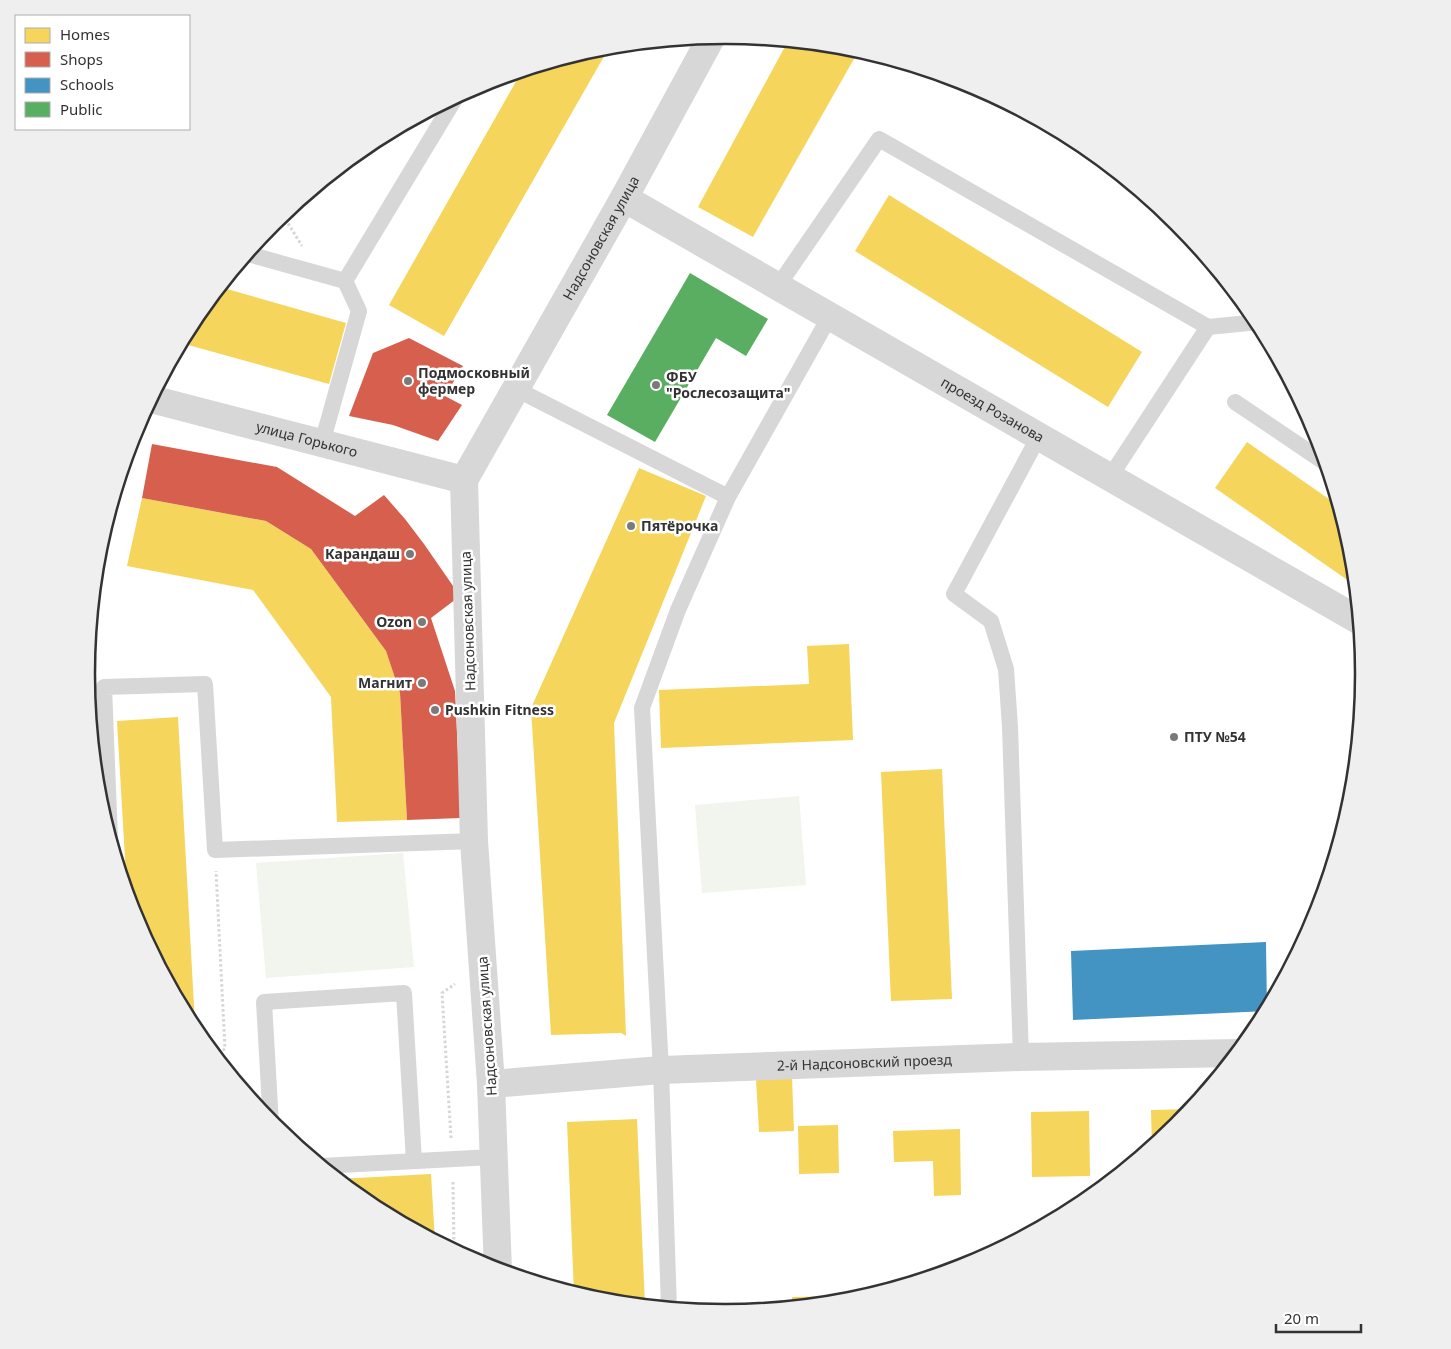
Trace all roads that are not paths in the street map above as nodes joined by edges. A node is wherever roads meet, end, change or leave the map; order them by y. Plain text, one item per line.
1 (707, 44) edge
2 (449, 108) edge
3 (624, 198) junction
4 (254, 256) edge
5 (345, 280) junction
6 (778, 286) junction
7 (830, 316) junction
8 (1249, 323) edge
9 (1208, 327) junction
10 (516, 388) junction
11 (158, 401) edge
12 (1235, 402) dead end
13 (1039, 436) junction
14 (322, 443) junction
15 (1317, 458) edge
16 (1110, 478) junction
17 (464, 480) junction
18 (728, 497) junction
19 (1353, 617) edge
20 (109, 805) edge
21 (474, 841) junction
22 (1230, 1053) edge
23 (1021, 1057) junction
24 (661, 1070) junction
25 (491, 1084) junction
26 (270, 1111) edge
27 (493, 1157) junction
28 (414, 1161) junction
29 (330, 1165) edge
30 (498, 1262) edge
31 (669, 1303) edge

1 - 3 street, Надсоновская улица
2 - 5 lane
3 - 6 street, проезд Розанова
3 - 10 street, Надсоновская улица
4 - 5 lane
5 - 14 lane
6 - 7 street, проезд Розанова
6 - 9 lane
7 - 13 street, проезд Розанова
7 - 18 lane
8 - 9 lane
9 - 16 lane
10 - 17 street, Надсоновская улица
10 - 18 lane
11 - 14 street, улица Горького
12 - 15 lane
13 - 16 street, проезд Розанова
13 - 23 lane
14 - 17 street, улица Горького
16 - 19 street, проезд Розанова
17 - 21 street, Надсоновская улица
18 - 24 lane
20 - 21 lane
21 - 25 street, Надсоновская улица
22 - 23 street, 2-й Надсоновский проезд
23 - 24 street, 2-й Надсоновский проезд
24 - 25 street, 2-й Надсоновский проезд
24 - 31 lane
25 - 27 street, Надсоновская улица
26 - 28 lane
27 - 28 lane
27 - 30 street, Надсоновская улица
28 - 29 lane

